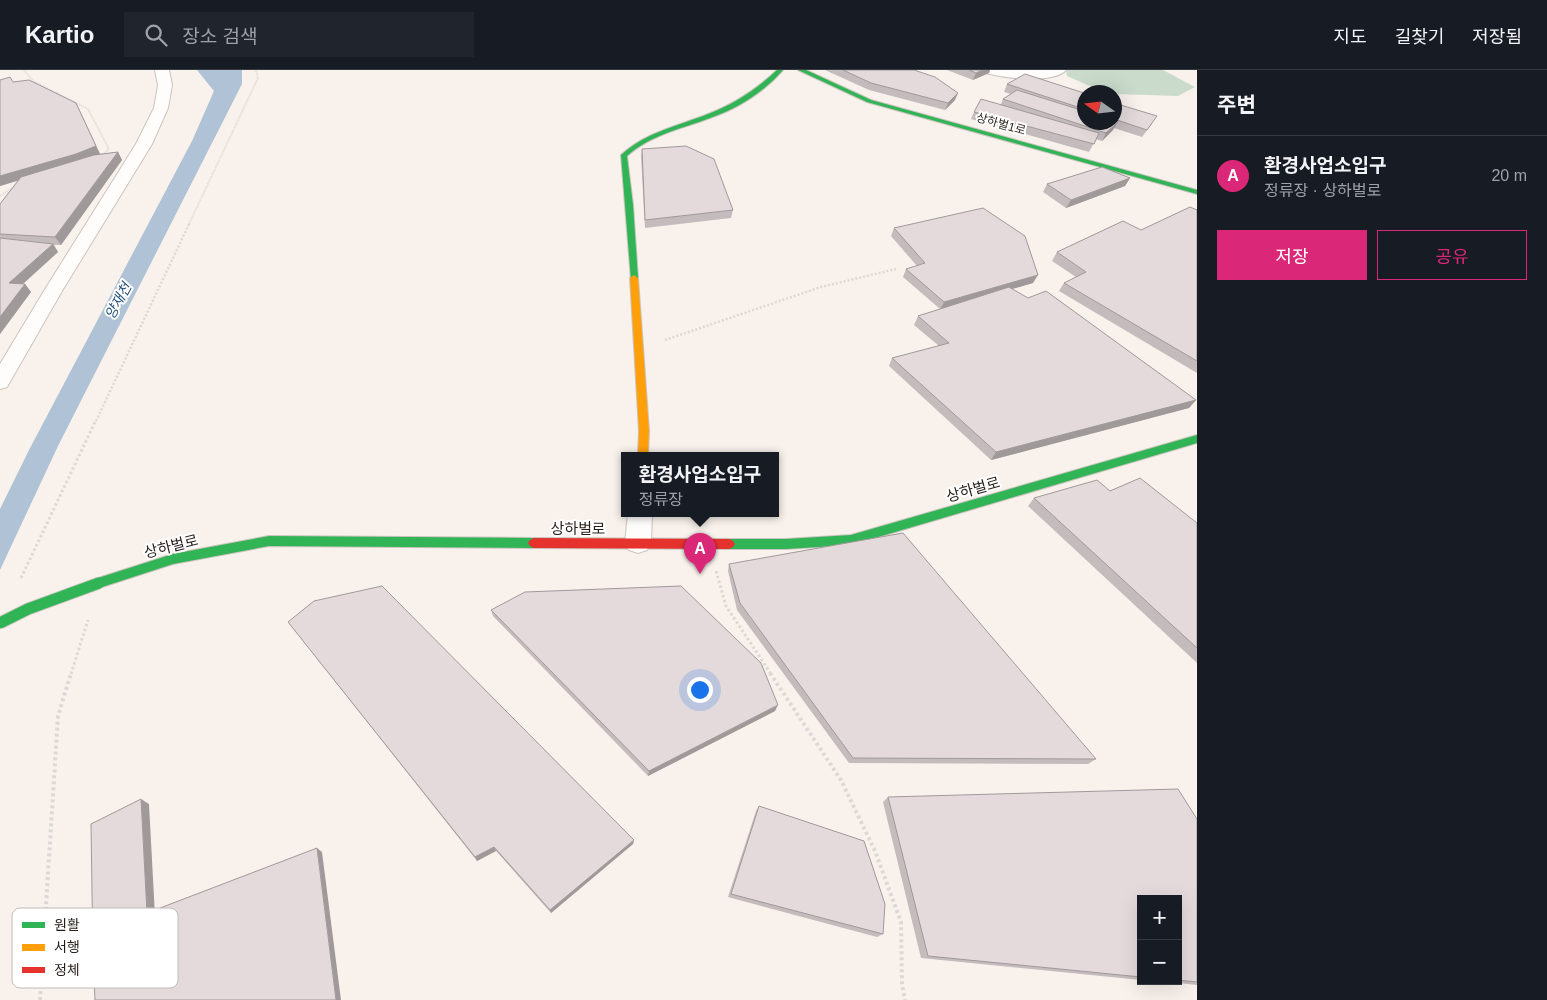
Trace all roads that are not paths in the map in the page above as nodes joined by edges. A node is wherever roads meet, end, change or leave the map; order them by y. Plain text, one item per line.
1 (162, 70) edge
2 (780, 70) edge
3 (801, 70) edge
4 (991, 70) edge
5 (1059, 70) edge
6 (1197, 192) edge
7 (0, 382) edge
8 (1197, 439) edge
9 (643, 452) edge
10 (640, 517) edge
11 (638, 543) junction
12 (0, 623) edge

1 - 7 street
2 - 9 street
3 - 6 street, 상하벌1로
4 - 5 street
8 - 11 street, 상하벌로
10 - 11 street
11 - 12 street, 상하벌로, bridge

